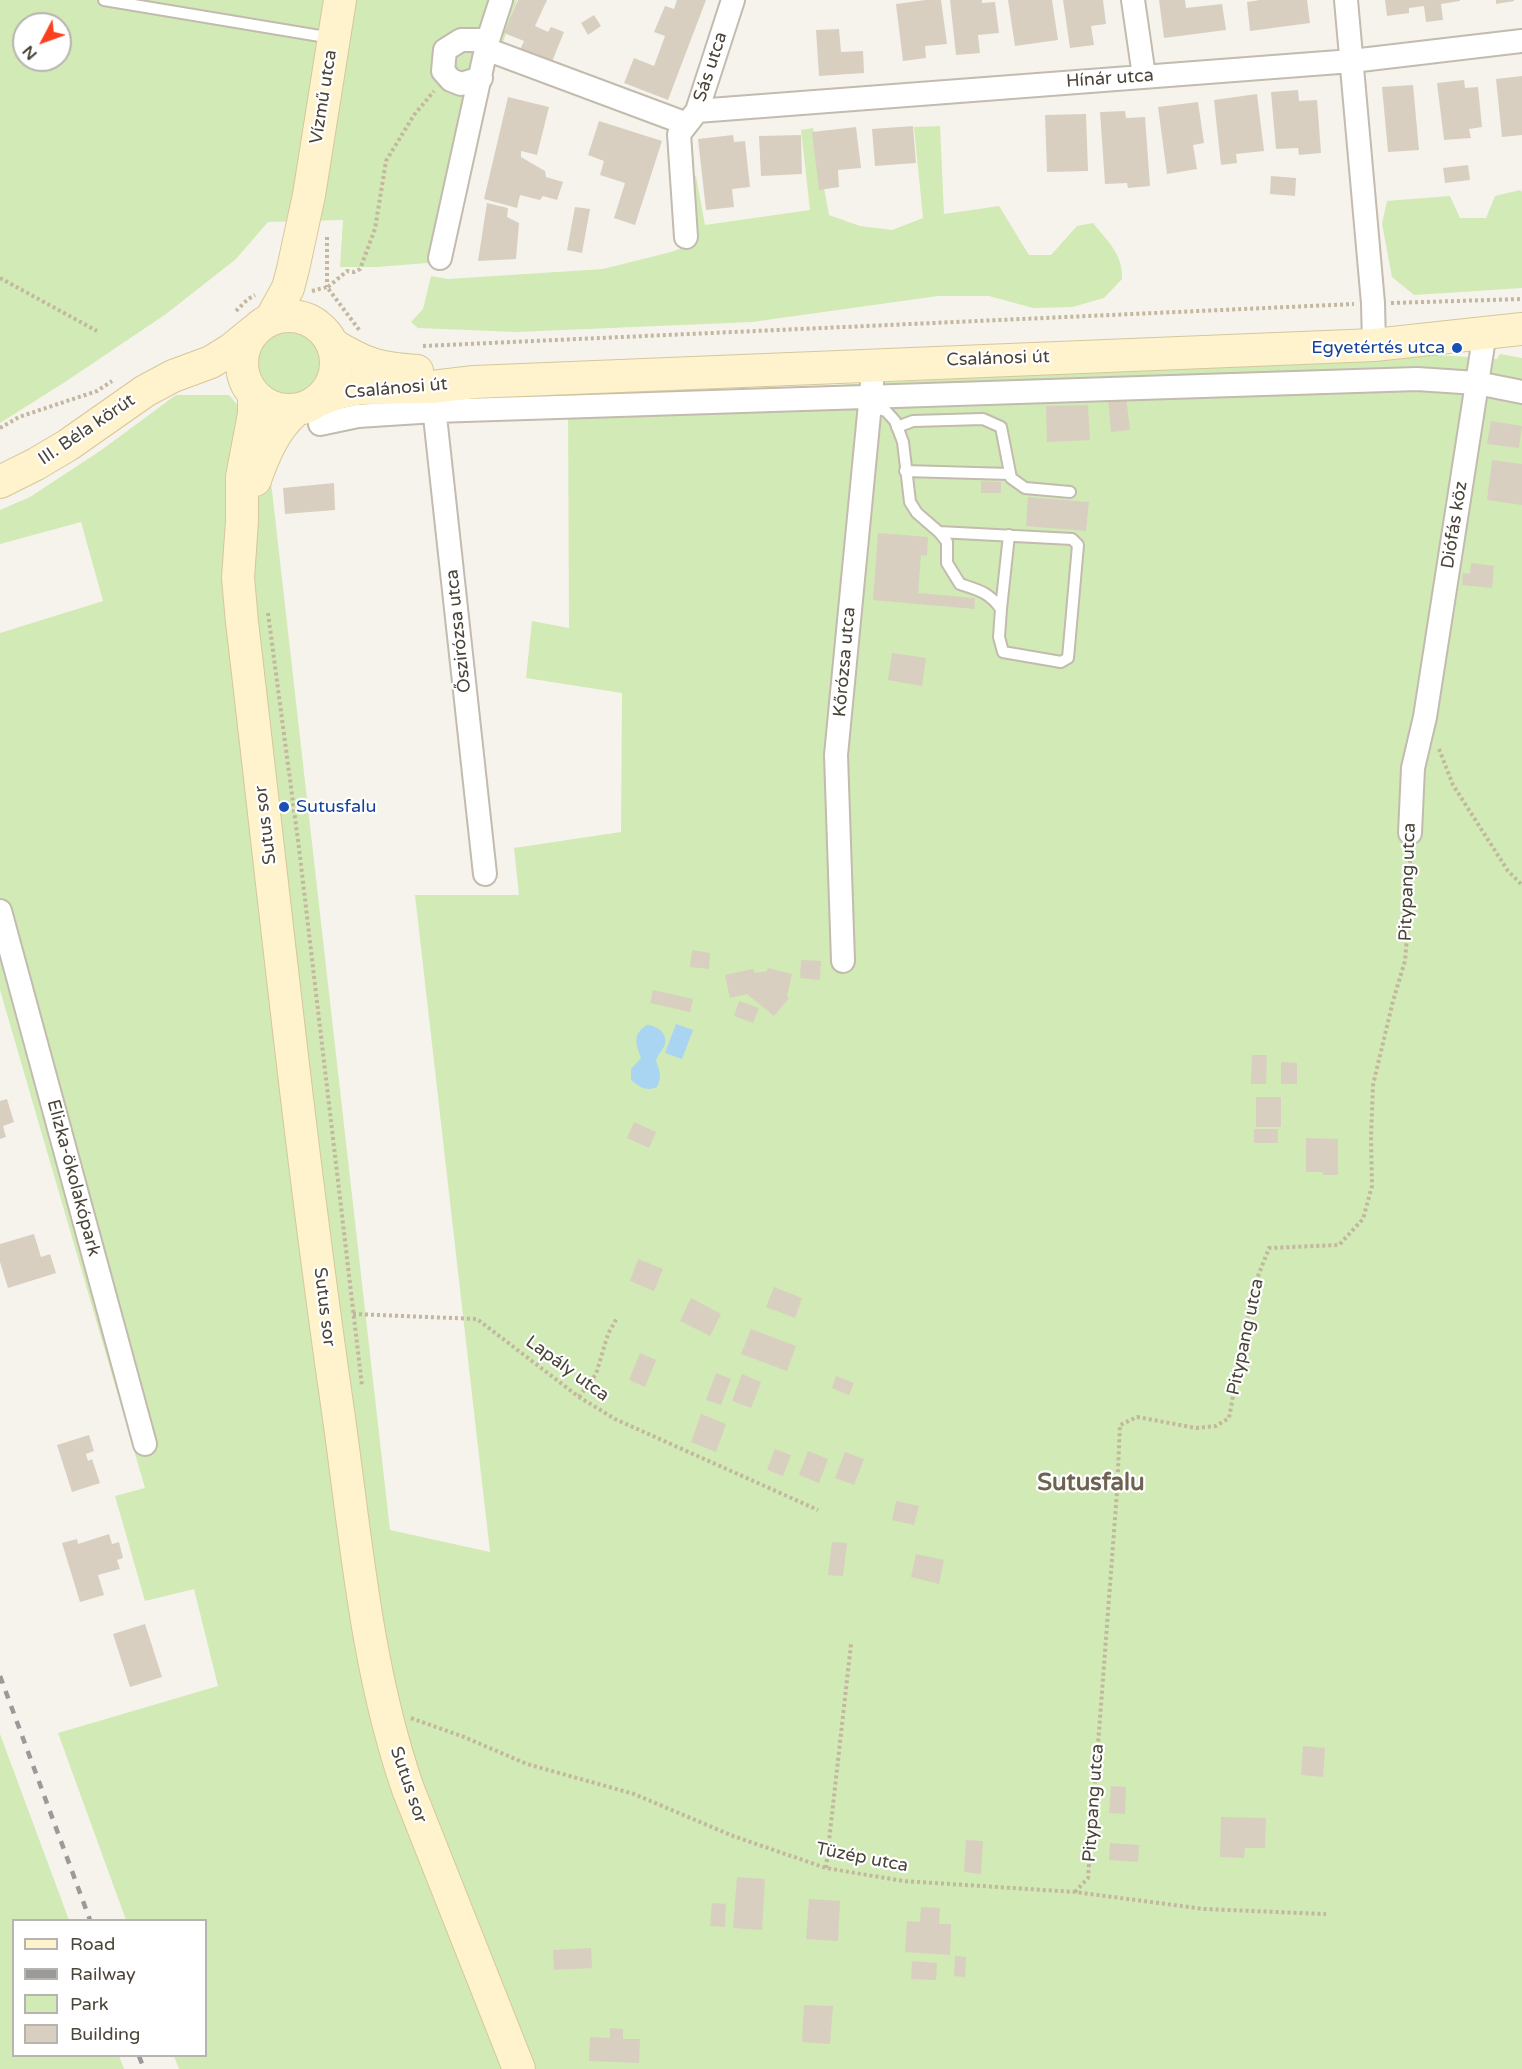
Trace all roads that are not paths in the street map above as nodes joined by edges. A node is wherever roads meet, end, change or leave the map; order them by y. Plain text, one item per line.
1 (104, 0) edge
2 (340, 0) edge
3 (501, 0) edge
4 (734, 0) edge
5 (1133, 0) edge
6 (1346, 0) edge
7 (333, 38) junction
8 (1522, 41) edge
9 (487, 45) junction
10 (1352, 61) junction
11 (1144, 76) junction
12 (481, 78) junction
13 (692, 117) junction
14 (309, 195) junction
15 (686, 237) dead end
16 (440, 258) dead end
17 (263, 325) junction
18 (1522, 329) edge
19 (1485, 332) junction
20 (325, 334) junction
21 (1374, 345) junction
22 (874, 364) junction
23 (173, 376) junction
24 (474, 381) junction
25 (1477, 383) junction
26 (250, 388) junction
27 (1522, 392) edge
28 (433, 399) junction
29 (870, 402) junction
30 (311, 412) junction
31 (897, 427) junction
32 (905, 471) junction
33 (1010, 474) junction
34 (0, 482) edge
35 (1070, 492) dead end
36 (242, 521) junction
37 (939, 531) junction
38 (1009, 535) junction
39 (1001, 609) junction
40 (1425, 717) joint
41 (1410, 833) road end
42 (485, 874) dead end
43 (0, 911) edge
44 (843, 961) dead end
45 (146, 1444) dead end
46 (519, 2069) edge

1 - 7 lane
2 - 7 main road, Vízmű utca
3 - 9 street
4 - 13 street, Sás utca
5 - 11 street
6 - 10 street
7 - 14 main road, Vízmű utca
8 - 10 street, Hínár utca
9 - 12 street
9 - 12 street
9 - 13 street
10 - 11 street, Hínár utca
10 - 21 street
11 - 13 street, Hínár utca
12 - 16 street
13 - 15 street, Sás utca
14 - 17 main road
14 - 20 main road
17 - 20 main road
17 - 23 main road, III. Béla körút
17 - 26 main road
18 - 19 main road, Csalánosi út
19 - 21 main road, Csalánosi út
19 - 25 street, Diófás köz
20 - 24 main road, Csalánosi út
20 - 30 main road
21 - 22 main road, Csalánosi út
22 - 24 main road, Csalánosi út
22 - 29 street, Kőrózsa utca
23 - 26 main road
23 - 34 main road, III. Béla körút
24 - 28 main road, Csalánosi út
25 - 27 street
25 - 29 street
25 - 40 street, Diófás köz
26 - 30 main road
26 - 36 main road
28 - 29 street
28 - 30 main road, Csalánosi út
28 - 42 street, Őszirózsa utca
29 - 31 lane
29 - 44 street, Kőrózsa utca
30 - 36 main road
31 - 32 lane
31 - 33 lane
32 - 33 lane
32 - 37 lane
33 - 35 lane
36 - 46 main road, Sutus sor
37 - 38 lane
37 - 39 lane
38 - 39 lane
38 - 39 lane
40 - 41 street, Pitypang utca
43 - 45 street, Elizka-ökolakópark

